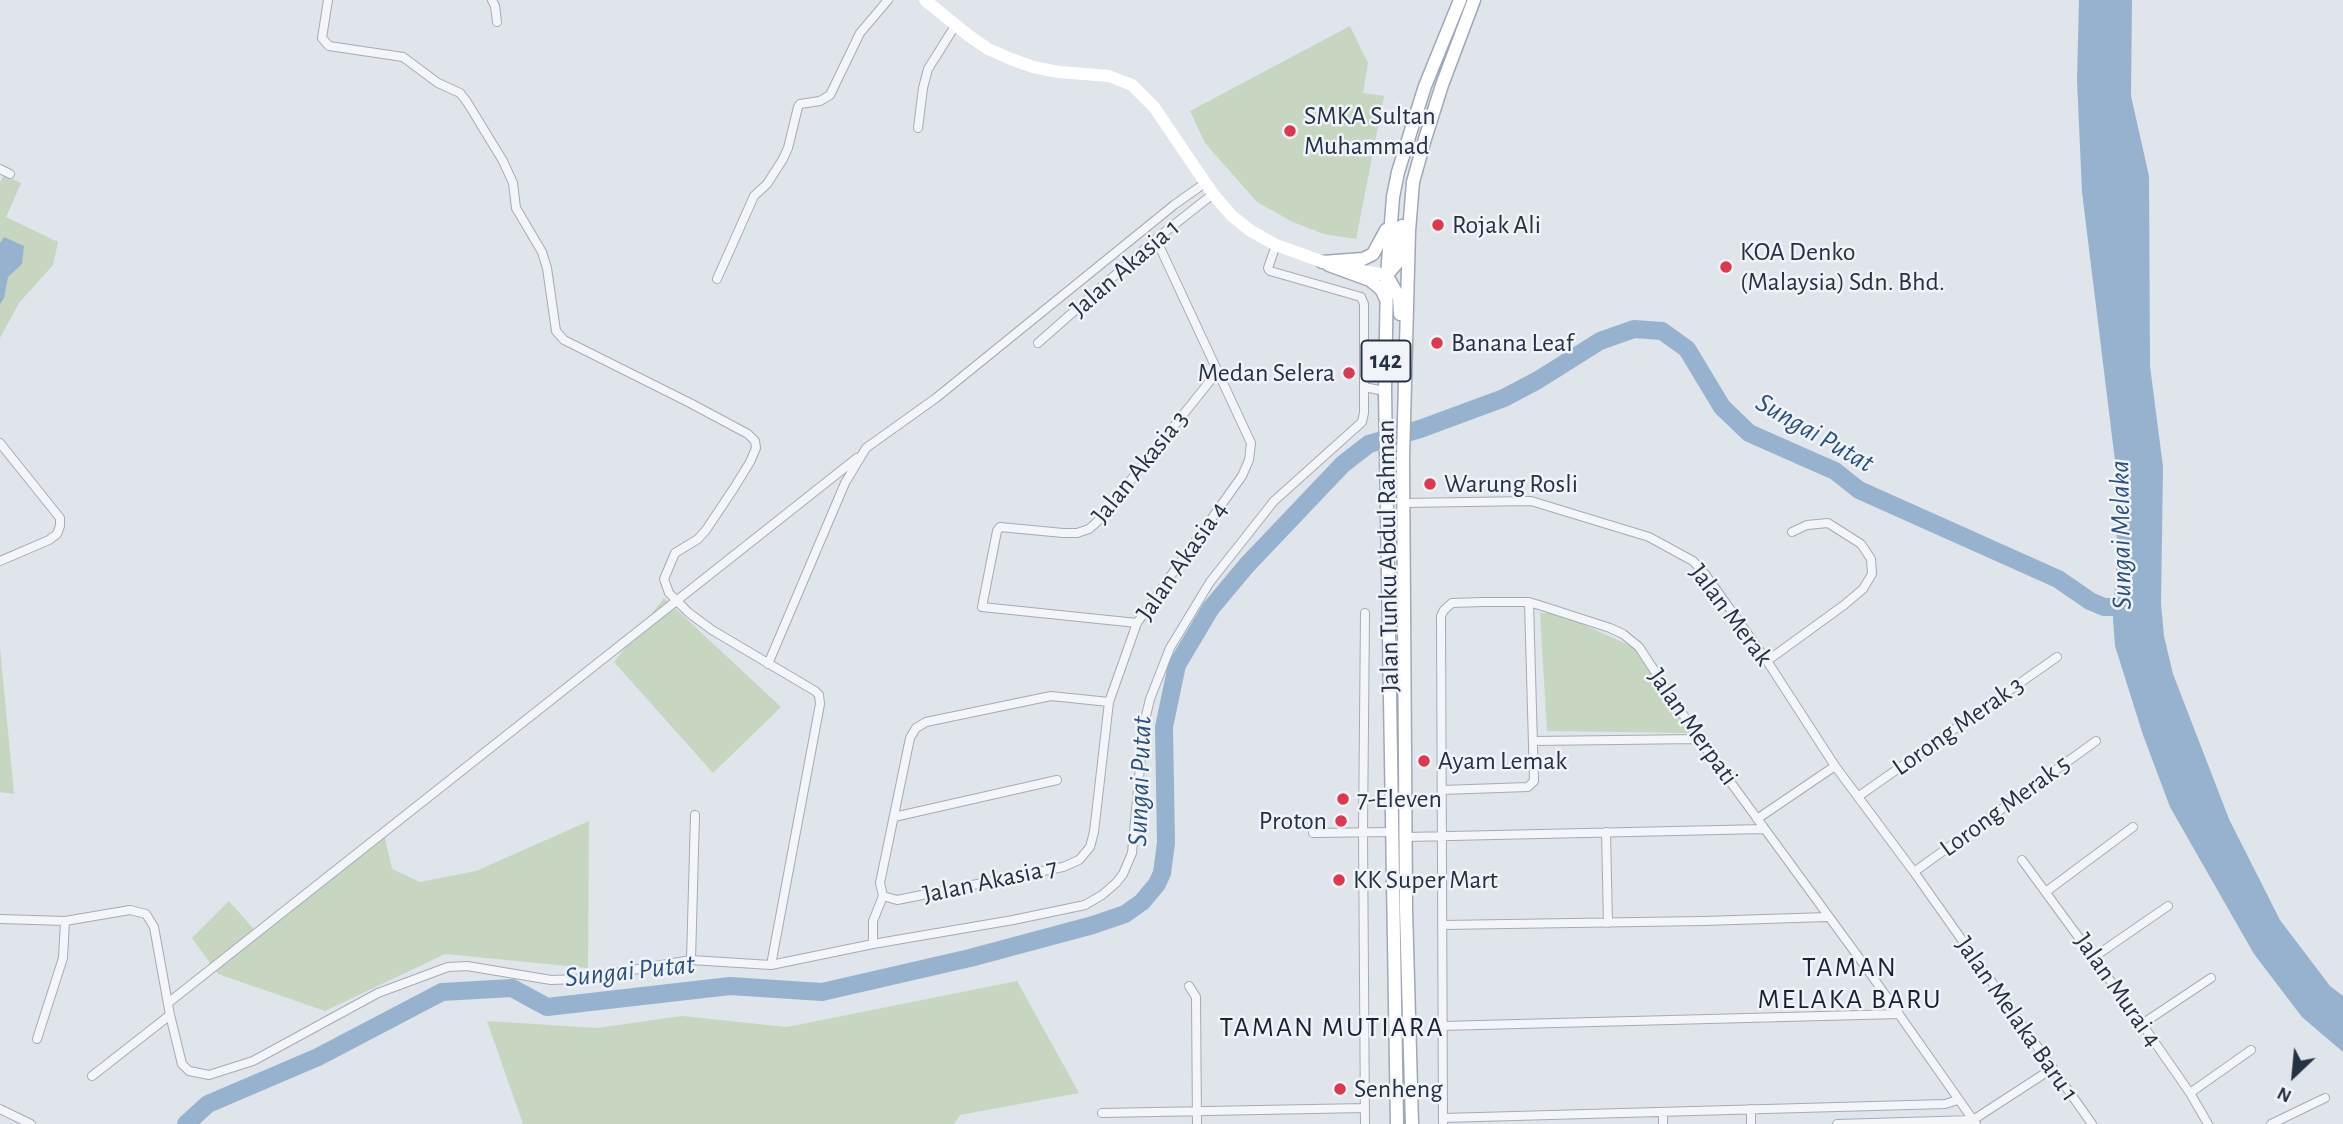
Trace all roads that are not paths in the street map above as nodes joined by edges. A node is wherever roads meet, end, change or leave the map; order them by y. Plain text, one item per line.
1 (328, 0) edge
2 (492, 0) edge
3 (888, 0) edge
4 (925, 0) edge
5 (1460, 0) edge
6 (1474, 0) edge
7 (497, 22) dead end
8 (955, 26) junction
9 (918, 128) dead end
10 (0, 169) edge
11 (1415, 172) junction
12 (10, 174) dead end
13 (1205, 183) junction
14 (1213, 194) junction
15 (1393, 197) junction
16 (1156, 239) junction
17 (1276, 245) junction
18 (1322, 262) junction
19 (1387, 275) junction
20 (717, 279) dead end
21 (1387, 300) junction
22 (1038, 343) dead end
23 (1218, 371) junction
24 (1364, 387) junction
25 (1405, 389) junction
26 (1385, 391) junction
27 (0, 443) edge
28 (858, 458) junction
29 (1404, 503) junction
30 (1791, 532) dead end
31 (0, 561) edge
32 (676, 602) junction
33 (1529, 603) junction
34 (1365, 613) dead end
35 (1137, 623) junction
36 (2057, 657) dead end
37 (1767, 661) junction
38 (768, 664) junction
39 (1109, 702) junction
40 (1699, 738) junction
41 (1534, 741) junction
42 (2096, 741) dead end
43 (1835, 766) junction
44 (1057, 780) dead end
45 (1442, 790) junction
46 (1859, 796) junction
47 (695, 815) dead end
48 (894, 817) junction
49 (1757, 819) junction
50 (2133, 827) dead end
51 (1764, 829) junction
52 (1363, 832) junction
53 (1392, 832) junction
54 (1606, 832) junction
55 (1313, 833) dead end
56 (1406, 837) junction
57 (1442, 837) junction
58 (1090, 847) joint
59 (2022, 860) dead end
60 (1914, 872) junction
61 (2047, 891) junction
62 (883, 896) junction
63 (2168, 906) dead end
64 (1943, 914) joint
65 (1827, 917) junction
66 (0, 919) edge
67 (65, 920) junction
68 (1608, 923) junction
69 (1442, 925) junction
70 (873, 944) junction
71 (2094, 957) junction
72 (691, 960) junction
73 (771, 965) junction
74 (2211, 978) dead end
75 (1189, 986) dead end
76 (168, 1003) junction
77 (1899, 1014) junction
78 (170, 1015) junction
79 (2142, 1024) junction
80 (1442, 1026) junction
81 (37, 1039) dead end
82 (2251, 1050) dead end
83 (2053, 1068) junction
84 (92, 1076) dead end
85 (2190, 1093) junction
86 (2325, 1098) dead end
87 (1958, 1100) junction
88 (1365, 1108) junction
89 (0, 1109) edge
90 (1751, 1109) junction
91 (1197, 1112) junction
92 (1663, 1112) junction
93 (1102, 1113) dead end
94 (1443, 1121) edge
95 (1975, 1122) edge
96 (30, 1124) edge
97 (1197, 1124) edge
98 (1365, 1124) edge
99 (1397, 1124) edge
100 (1412, 1124) edge
101 (1663, 1124) edge
102 (1751, 1124) edge
103 (1837, 1124) edge
104 (2092, 1124) edge
105 (2207, 1124) edge
106 (2271, 1124) edge

1 - 32 street
2 - 7 street
3 - 20 street
4 - 8 main road
5 - 15 main road, Jalan Tunku Abdul Rahman / 142
6 - 11 main road, Jalan Tunku Abdul Rahman / 142
8 - 9 street
8 - 13 main road
10 - 12 street
11 - 19 main road
11 - 25 main road, Jalan Tunku Abdul Rahman / 142
13 - 14 main road
13 - 28 street
14 - 16 street, Jalan Akasia 1
14 - 17 main road
15 - 18 main road
15 - 19 main road, Jalan Tunku Abdul Rahman / 142
16 - 22 street, Jalan Akasia 1
16 - 23 street
17 - 18 main road
17 - 24 street
18 - 19 main road
18 - 21 main road
19 - 21 main road, Jalan Tunku Abdul Rahman / 142
19 - 25 main road
21 - 26 main road, Jalan Tunku Abdul Rahman / 142
23 - 35 street, Jalan Akasia 4
23 - 35 street, Jalan Akasia 3
24 - 26 street
24 - 70 street
25 - 29 main road, Jalan Tunku Abdul Rahman / 142
26 - 53 main road, Jalan Tunku Abdul Rahman / 142
27 - 31 street
28 - 32 street
28 - 38 street
29 - 37 street, Jalan Merak
29 - 56 main road, Jalan Tunku Abdul Rahman / 142
30 - 37 street
32 - 38 street
32 - 76 street
33 - 40 street, Jalan Merpati
33 - 41 street
33 - 45 street, Jalan Merpati
34 - 52 street
35 - 39 street, Jalan Akasia 4
36 - 46 street, Lorong Merak 3
37 - 43 street, Jalan Merak
38 - 73 street
39 - 48 street
39 - 58 street, Jalan Akasia 4
40 - 41 street
40 - 49 street, Jalan Merpati
41 - 45 street
42 - 60 street, Lorong Merak 5
43 - 46 street, Jalan Merak
43 - 49 street
44 - 48 street
45 - 57 street
46 - 60 street, Jalan Merak
47 - 72 street
48 - 62 street
49 - 51 street, Jalan Merpati
50 - 61 street
51 - 54 street
51 - 65 street, Jalan Merpati
52 - 53 street
52 - 55 street
52 - 88 street
53 - 99 main road, Jalan Tunku Abdul Rahman / 142
54 - 57 street
54 - 68 street
56 - 57 street
56 - 100 main road, Jalan Tunku Abdul Rahman / 142
57 - 69 street
58 - 62 street, Jalan Akasia 7
59 - 61 street, Jalan Murai 4
60 - 64 street, Jalan Merak
61 - 71 street, Jalan Murai 4
62 - 70 street
63 - 71 street
64 - 83 street, Jalan Melaka Baru 1
65 - 68 street
65 - 77 street, Jalan Merpati
66 - 67 street
67 - 76 street
67 - 81 street
68 - 69 street
69 - 80 street
70 - 73 street
71 - 79 street, Jalan Murai 4
72 - 73 street
72 - 78 street
74 - 79 street
75 - 91 street
76 - 78 street
77 - 80 street
77 - 87 street, Jalan Merpati
78 - 84 street
79 - 85 street, Jalan Murai 4
80 - 94 street
82 - 85 street
83 - 95 street
83 - 104 street, Jalan Melaka Baru 1
85 - 105 street, Jalan Murai 4
86 - 106 street
87 - 90 street
87 - 95 street, Jalan Merpati
88 - 91 street
88 - 98 street
89 - 96 street
90 - 92 street
90 - 102 street
91 - 93 street
91 - 97 street
92 - 94 street
92 - 101 street
95 - 103 street

